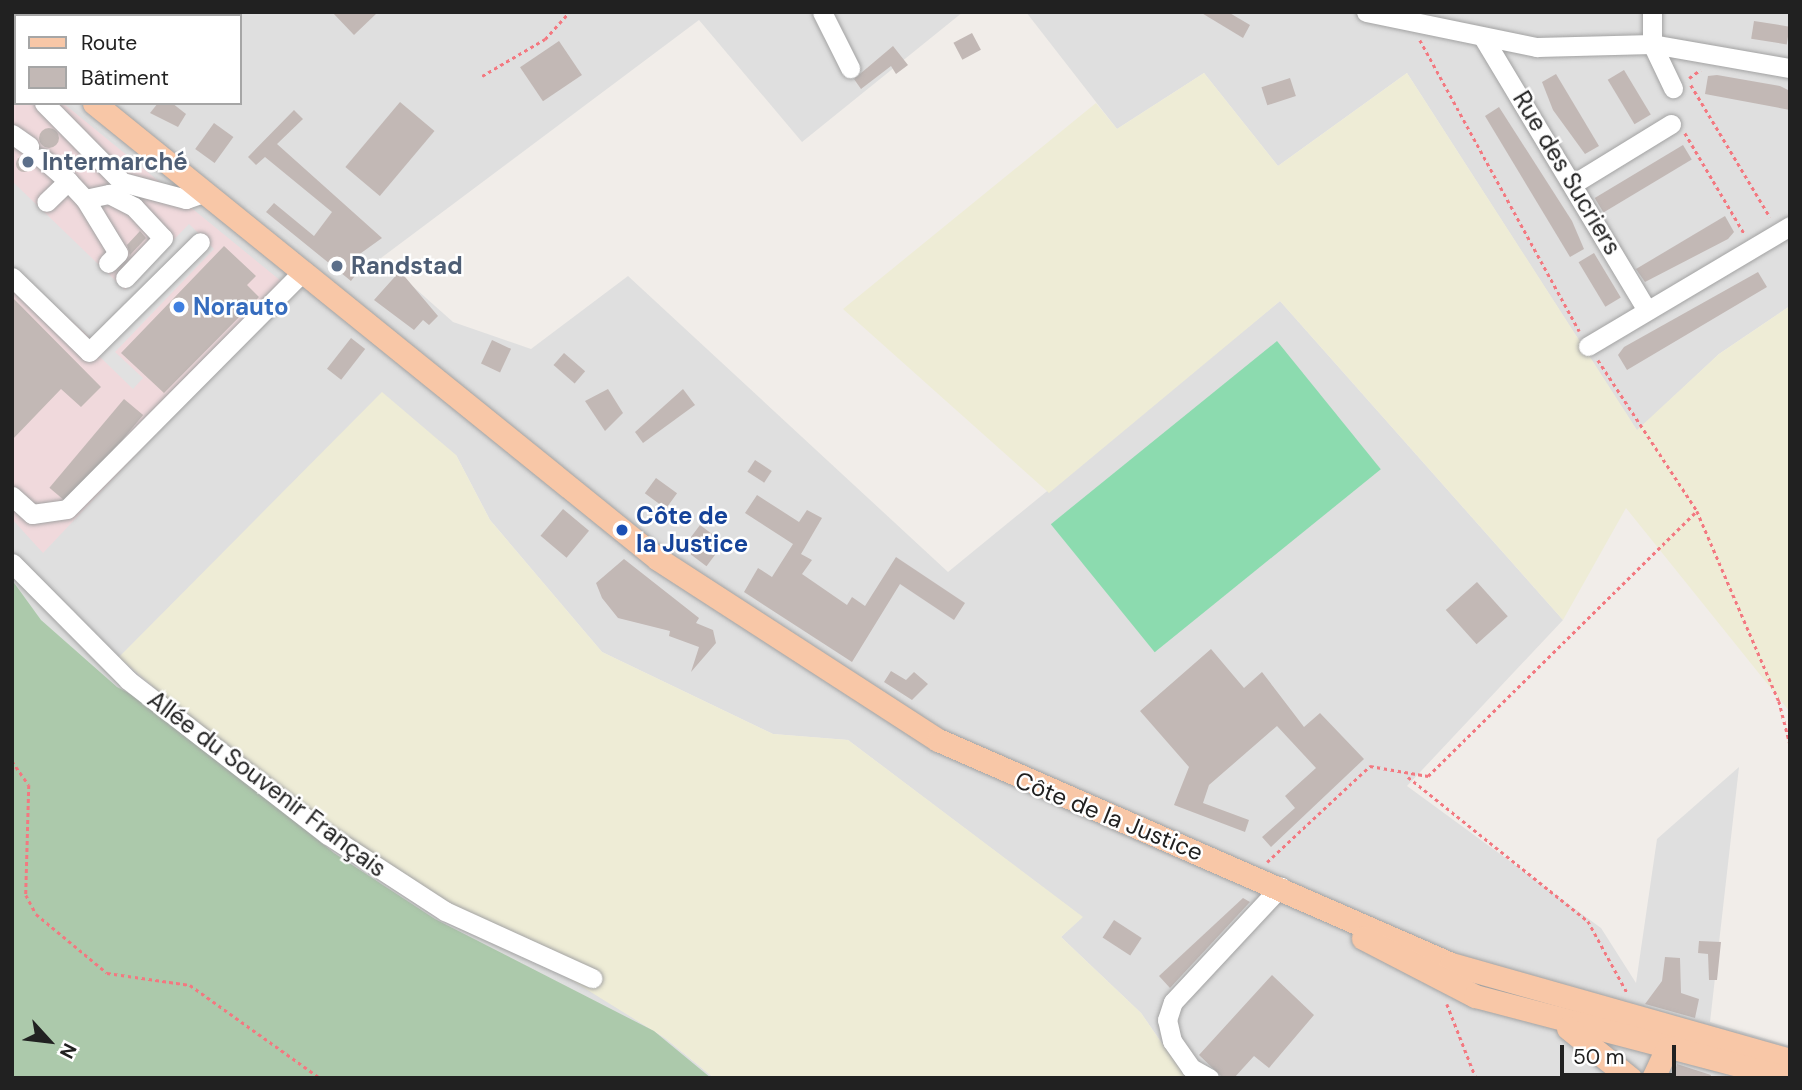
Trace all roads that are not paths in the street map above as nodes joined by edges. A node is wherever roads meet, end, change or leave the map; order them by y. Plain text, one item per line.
1 (822, 12) edge
2 (1652, 12) edge
3 (1375, 13) edge
4 (1484, 38) junction
5 (1652, 44) junction
6 (850, 68) dead end
7 (1790, 68) edge
8 (1680, 83) road end
9 (46, 105) edge
10 (96, 105) edge
11 (1677, 127) road end
12 (12, 134) edge
13 (68, 181) junction
14 (1573, 184) junction
15 (204, 193) junction
16 (85, 199) junction
17 (46, 202) dead end
18 (1785, 229) edge
19 (200, 242) dead end
20 (302, 272) junction
21 (12, 277) edge
22 (1647, 310) junction
23 (1588, 346) road end
24 (12, 496) edge
25 (12, 563) edge
26 (1285, 888) junction
27 (592, 978) dead end
28 (1554, 1018) junction
29 (1667, 1048) junction
30 (1790, 1060) edge
31 (1209, 1078) edge
32 (1630, 1078) edge
33 (1653, 1078) edge
34 (1788, 1078) edge

1 - 6 street
2 - 5 street
3 - 4 street
4 - 5 street
4 - 14 street, Rue des Sucriers
5 - 7 street
5 - 8 street
9 - 15 street
10 - 15 main road, Côte de la Justice
11 - 14 street
12 - 13 street
13 - 16 street
13 - 17 street
14 - 22 street, Rue des Sucriers
15 - 20 main road, Côte de la Justice
16 - 16 street
18 - 22 street
19 - 21 street
20 - 24 street
20 - 26 main road, Côte de la Justice
22 - 23 street
25 - 27 street, Allée du Souvenir Français
26 - 28 main road, Côte de la Justice
26 - 30 main road, Côte de la Justice
26 - 31 street
28 - 29 main road, Côte de la Justice
28 - 32 main road
29 - 33 main road
29 - 34 main road, Côte de la Justice

